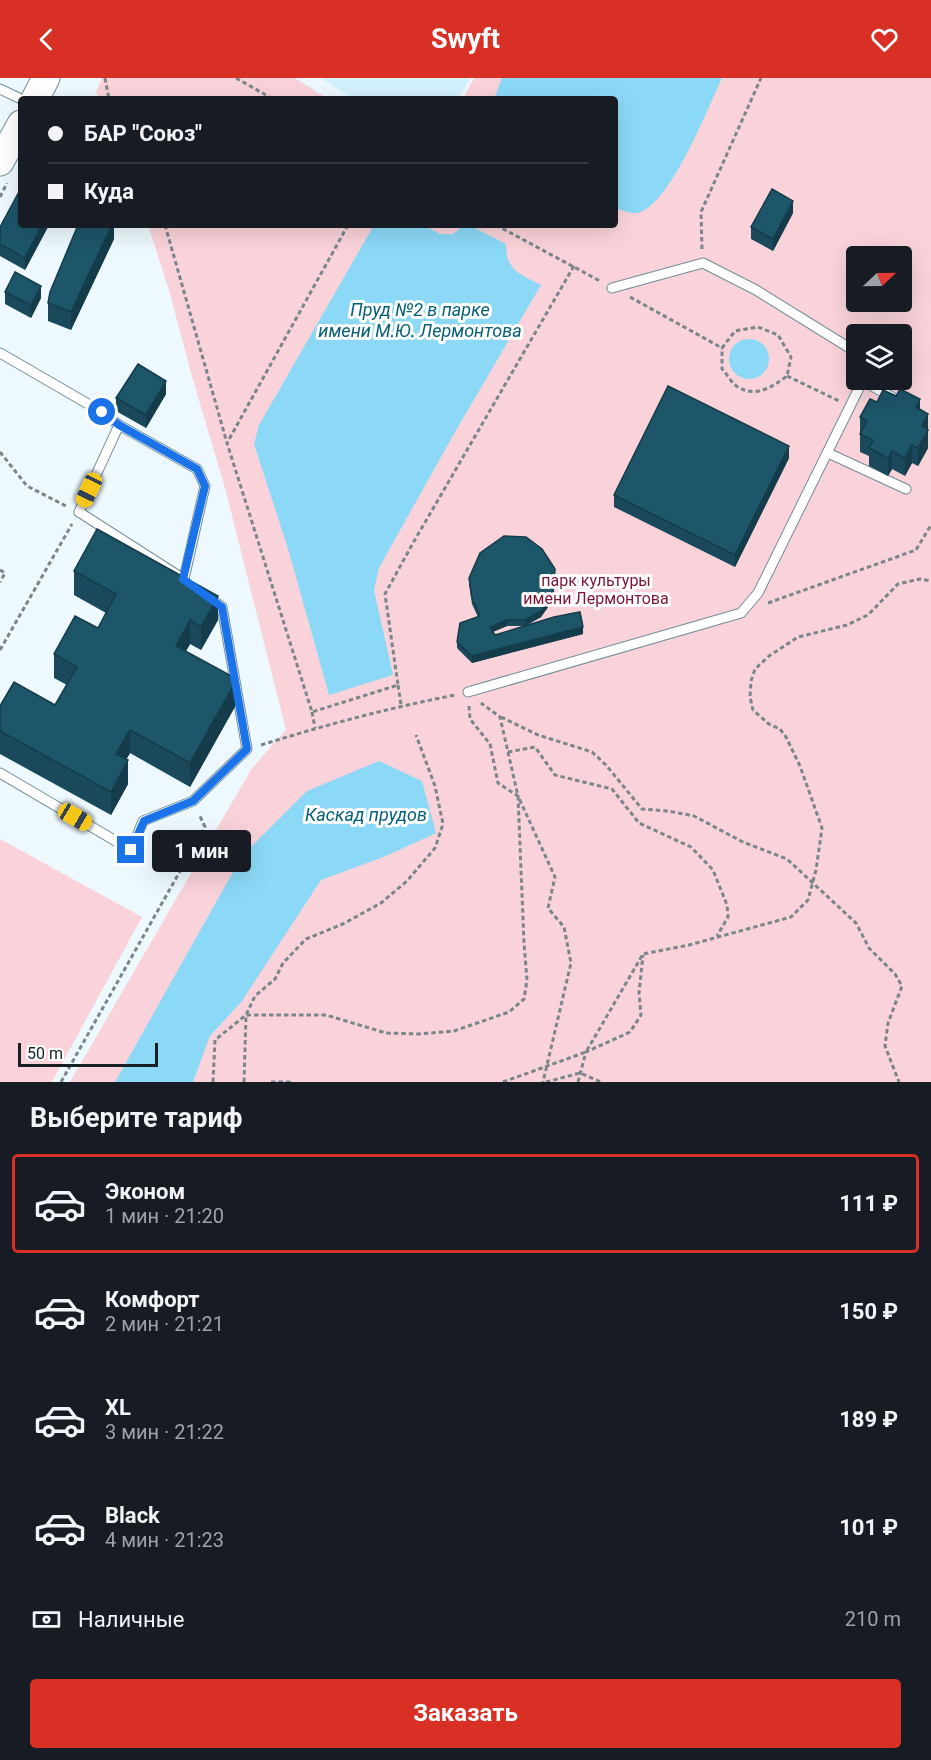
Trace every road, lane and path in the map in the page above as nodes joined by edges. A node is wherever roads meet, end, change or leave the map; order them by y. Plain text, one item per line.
1 (46, 78) edge
2 (105, 78) edge
3 (236, 78) edge
4 (761, 78) edge
5 (0, 89) edge
6 (37, 96) edge
7 (108, 96) edge
8 (268, 96) edge
9 (18, 98) edge
10 (18, 129) edge
11 (0, 162) edge
12 (166, 228) edge
13 (346, 228) edge
14 (502, 228) edge
15 (703, 263) junction
16 (574, 266) junction
17 (612, 288) junction
18 (846, 346) edge
19 (722, 348) junction
20 (0, 353) edge
21 (787, 376) junction
22 (858, 390) edge
23 (881, 390) edge
24 (902, 402) edge
25 (850, 406) junction
26 (119, 425) junction
27 (227, 444) junction
28 (0, 452) edge
29 (828, 453) junction
30 (906, 489) dead end
31 (79, 512) junction
32 (931, 525) edge
33 (0, 570) edge
34 (931, 581) edge
35 (0, 582) edge
36 (191, 585) junction
37 (741, 613) junction
38 (0, 634) edge
39 (7, 638) junction
40 (0, 650) edge
41 (398, 685) junction
42 (468, 692) junction
43 (401, 705) junction
44 (312, 712) junction
45 (500, 717) junction
46 (315, 728) junction
47 (416, 735) dead end
48 (247, 749) junction
49 (508, 752) junction
50 (0, 773) edge
51 (518, 796) junction
52 (193, 801) junction
53 (813, 882) junction
54 (716, 937) junction
55 (643, 954) junction
56 (246, 1015) junction
57 (585, 1052) junction
58 (548, 1065) junction
59 (580, 1073) junction
60 (61, 1082) edge
61 (213, 1082) edge
62 (244, 1082) edge
63 (271, 1082) edge
64 (292, 1082) edge
65 (503, 1082) edge
66 (544, 1082) edge
67 (578, 1082) edge
68 (601, 1082) edge
69 (899, 1082) edge

1 - 6 main road
2 - 7 path
3 - 8 path
4 - 15 path
5 - 9 lane
10 - 11 main road
12 - 27 path
13 - 27 path
14 - 16 path
15 - 17 lane
15 - 18 lane
16 - 17 path
16 - 41 path
17 - 19 path
19 - 21 path
19 - 21 path
20 - 26 lane
21 - 25 path
22 - 25 lane
23 - 24 lane
25 - 29 lane
26 - 31 lane
26 - 36 lane
27 - 44 path
28 - 31 path
29 - 30 lane
29 - 37 lane
31 - 36 lane
31 - 39 path
32 - 37 path
33 - 35 path
34 - 53 path
36 - 48 lane
37 - 42 lane
38 - 39 path
39 - 40 path
41 - 43 path
41 - 44 path
42 - 43 path
42 - 45 path
42 - 51 path
43 - 46 path
44 - 46 path
45 - 49 path
45 - 53 path
46 - 48 path
47 - 56 path
48 - 52 lane
49 - 51 path
49 - 54 path
50 - 52 lane
51 - 56 path
51 - 58 path
52 - 60 path
53 - 54 path
53 - 69 path
54 - 55 path
55 - 57 path
55 - 57 path
56 - 61 path
56 - 62 path
57 - 58 path
57 - 59 path
58 - 65 path
58 - 66 path
59 - 66 path
59 - 67 path
59 - 68 path
63 - 64 path

